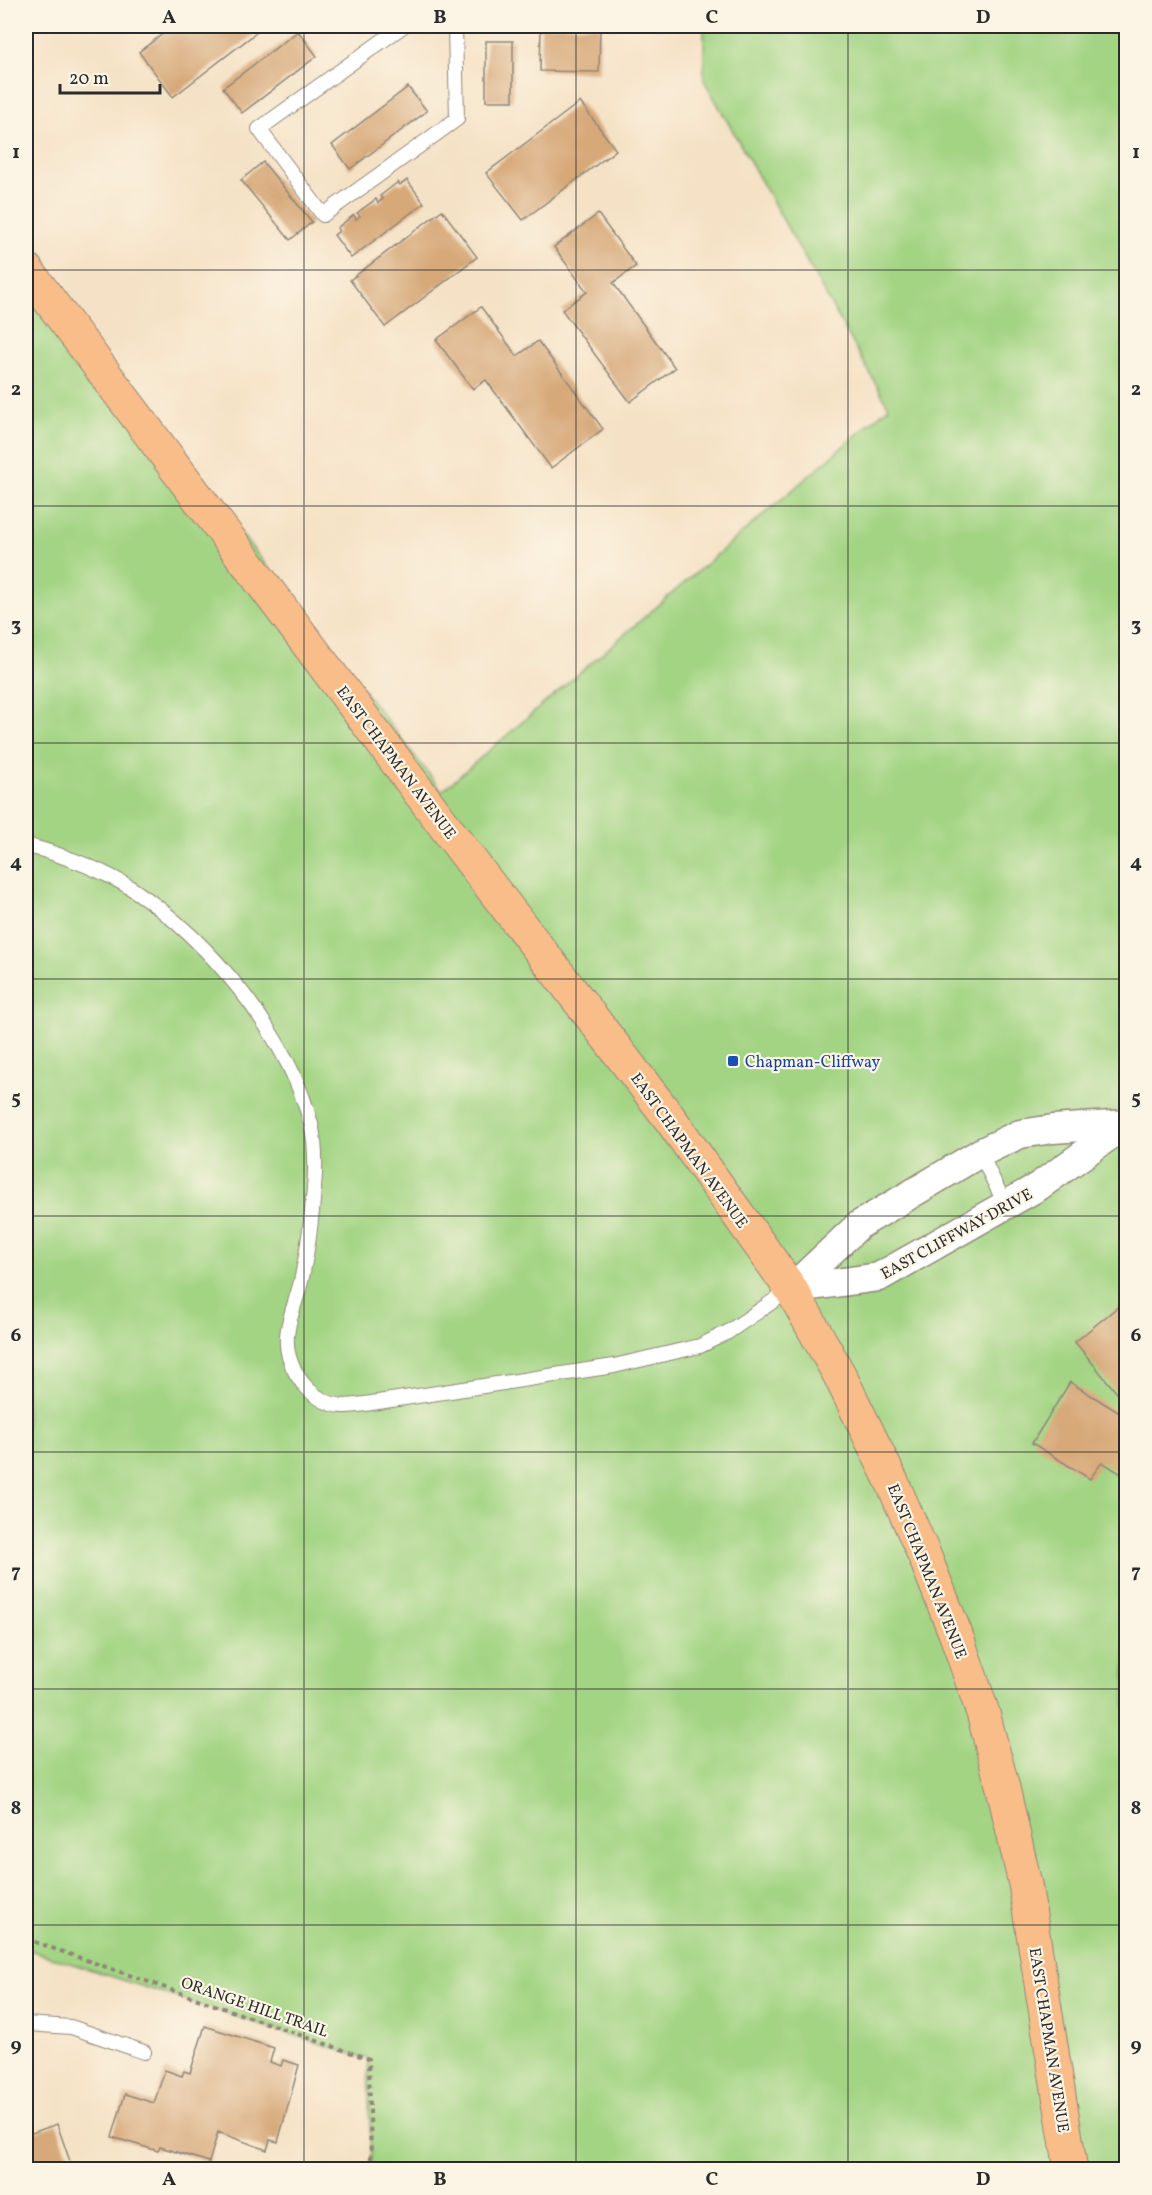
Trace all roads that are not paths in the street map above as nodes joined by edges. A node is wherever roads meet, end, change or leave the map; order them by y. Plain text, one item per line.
1 (403, 26) edge
2 (455, 26) edge
3 (26, 269) edge
4 (26, 845) edge
5 (1126, 1124) edge
6 (980, 1152) junction
7 (1006, 1206) junction
8 (791, 1289) junction
9 (26, 2024) edge
10 (144, 2052) dead end
11 (1071, 2169) edge

1 - 2 lane
3 - 8 main road, EAST CHAPMAN AVENUE
4 - 8 lane
5 - 6 street, EAST CLIFFWAY DRIVE
5 - 7 street, EAST CLIFFWAY DRIVE
6 - 7 lane
6 - 8 street, EAST CLIFFWAY DRIVE
7 - 8 street, EAST CLIFFWAY DRIVE
8 - 11 main road, EAST CHAPMAN AVENUE
9 - 10 lane

